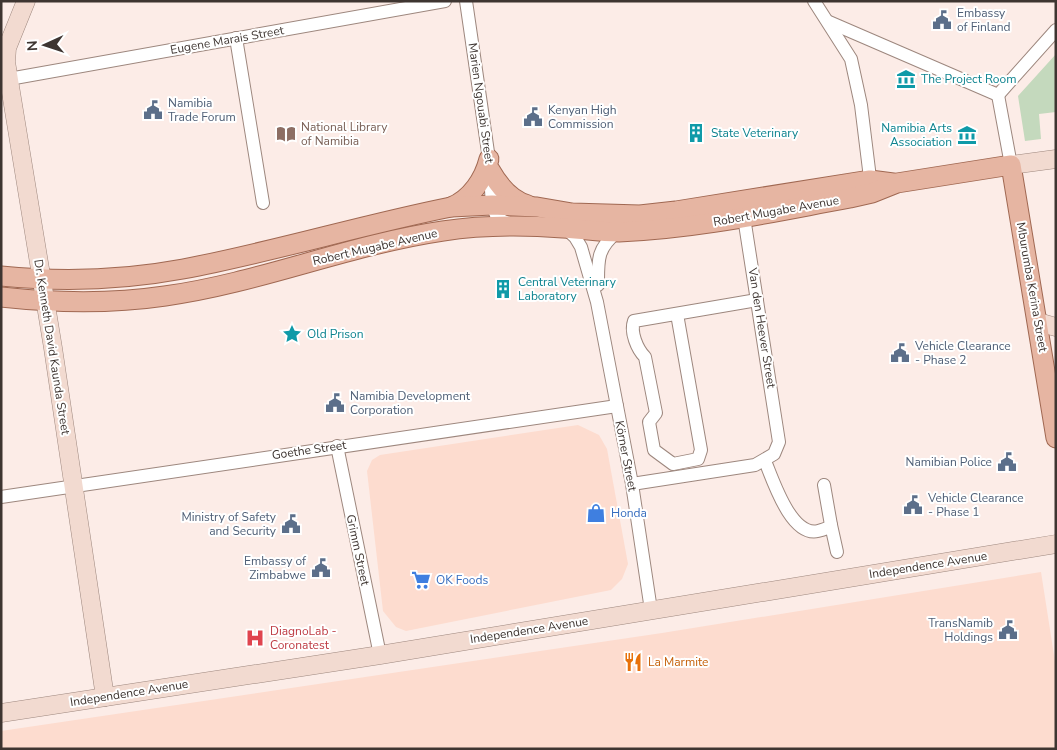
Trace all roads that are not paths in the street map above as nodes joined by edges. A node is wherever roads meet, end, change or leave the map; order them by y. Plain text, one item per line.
1 (26, 1) edge
2 (444, 1) edge
3 (466, 1) edge
4 (814, 1) edge
5 (829, 22) junction
6 (1056, 30) edge
7 (236, 38) junction
8 (9, 78) junction
9 (998, 95) junction
10 (1056, 159) edge
11 (490, 164) junction
12 (1011, 166) junction
13 (871, 186) junction
14 (262, 203) dead end
15 (492, 205) junction
16 (451, 207) junction
17 (537, 207) junction
18 (743, 209) junction
19 (519, 226) junction
20 (564, 228) junction
21 (617, 232) junction
22 (1, 276) edge
23 (41, 280) junction
24 (1, 297) edge
25 (757, 300) junction
26 (44, 302) junction
27 (597, 302) junction
28 (677, 314) junction
29 (1047, 325) edge
30 (617, 406) junction
31 (1056, 438) edge
32 (336, 446) junction
33 (769, 457) junction
34 (632, 484) junction
35 (73, 485) junction
36 (824, 485) dead end
37 (1, 497) edge
38 (831, 525) junction
39 (1056, 544) edge
40 (838, 552) dead end
41 (651, 610) junction
42 (380, 655) junction
43 (105, 697) junction
44 (1, 713) edge

1 - 8 main road, Dr. Kenneth David Kaunda Street
2 - 7 street, Eugene Marais Street
3 - 11 street, Marien Ngouabi Street
4 - 5 street
5 - 9 street
5 - 13 street
6 - 9 street
7 - 8 street, Eugene Marais Street
7 - 14 street
8 - 23 main road, Dr. Kenneth David Kaunda Street
9 - 12 street
10 - 12 main road, Robert Mugabe Avenue
11 - 15 street, Marien Ngouabi Street
11 - 16 main road
11 - 17 main road
12 - 13 main road, Robert Mugabe Avenue
12 - 29 main road, Mburumba Kerina Street
13 - 18 main road, Robert Mugabe Avenue
15 - 16 main road, Robert Mugabe Avenue
15 - 17 main road, Robert Mugabe Avenue
15 - 19 street
16 - 23 main road, Robert Mugabe Avenue
17 - 18 main road, Robert Mugabe Avenue
18 - 21 main road, Robert Mugabe Avenue
18 - 25 street, Van den Heever Street
19 - 20 main road, Robert Mugabe Avenue
19 - 26 main road, Robert Mugabe Avenue
20 - 21 main road, Robert Mugabe Avenue
20 - 27 street, Körner Street
21 - 27 street, Körner Street
22 - 23 main road, Robert Mugabe Avenue
23 - 26 main road, Dr. Kenneth David Kaunda Street
24 - 26 main road, Robert Mugabe Avenue
25 - 28 street
25 - 33 street, Van den Heever Street
26 - 35 main road, Dr. Kenneth David Kaunda Street
27 - 30 street, Körner Street
28 - 28 street
29 - 31 main road, Mburumba Kerina Street
30 - 32 street, Goethe Street
30 - 34 street, Körner Street
32 - 35 street, Goethe Street
32 - 42 street, Grimm Street
33 - 34 street
33 - 38 street
34 - 41 street, Körner Street
35 - 37 street, Goethe Street
35 - 43 main road, Dr. Kenneth David Kaunda Street
36 - 38 street
38 - 40 street
39 - 41 main road, Independence Avenue
41 - 42 main road, Independence Avenue
42 - 43 main road, Independence Avenue
43 - 44 main road, Independence Avenue

